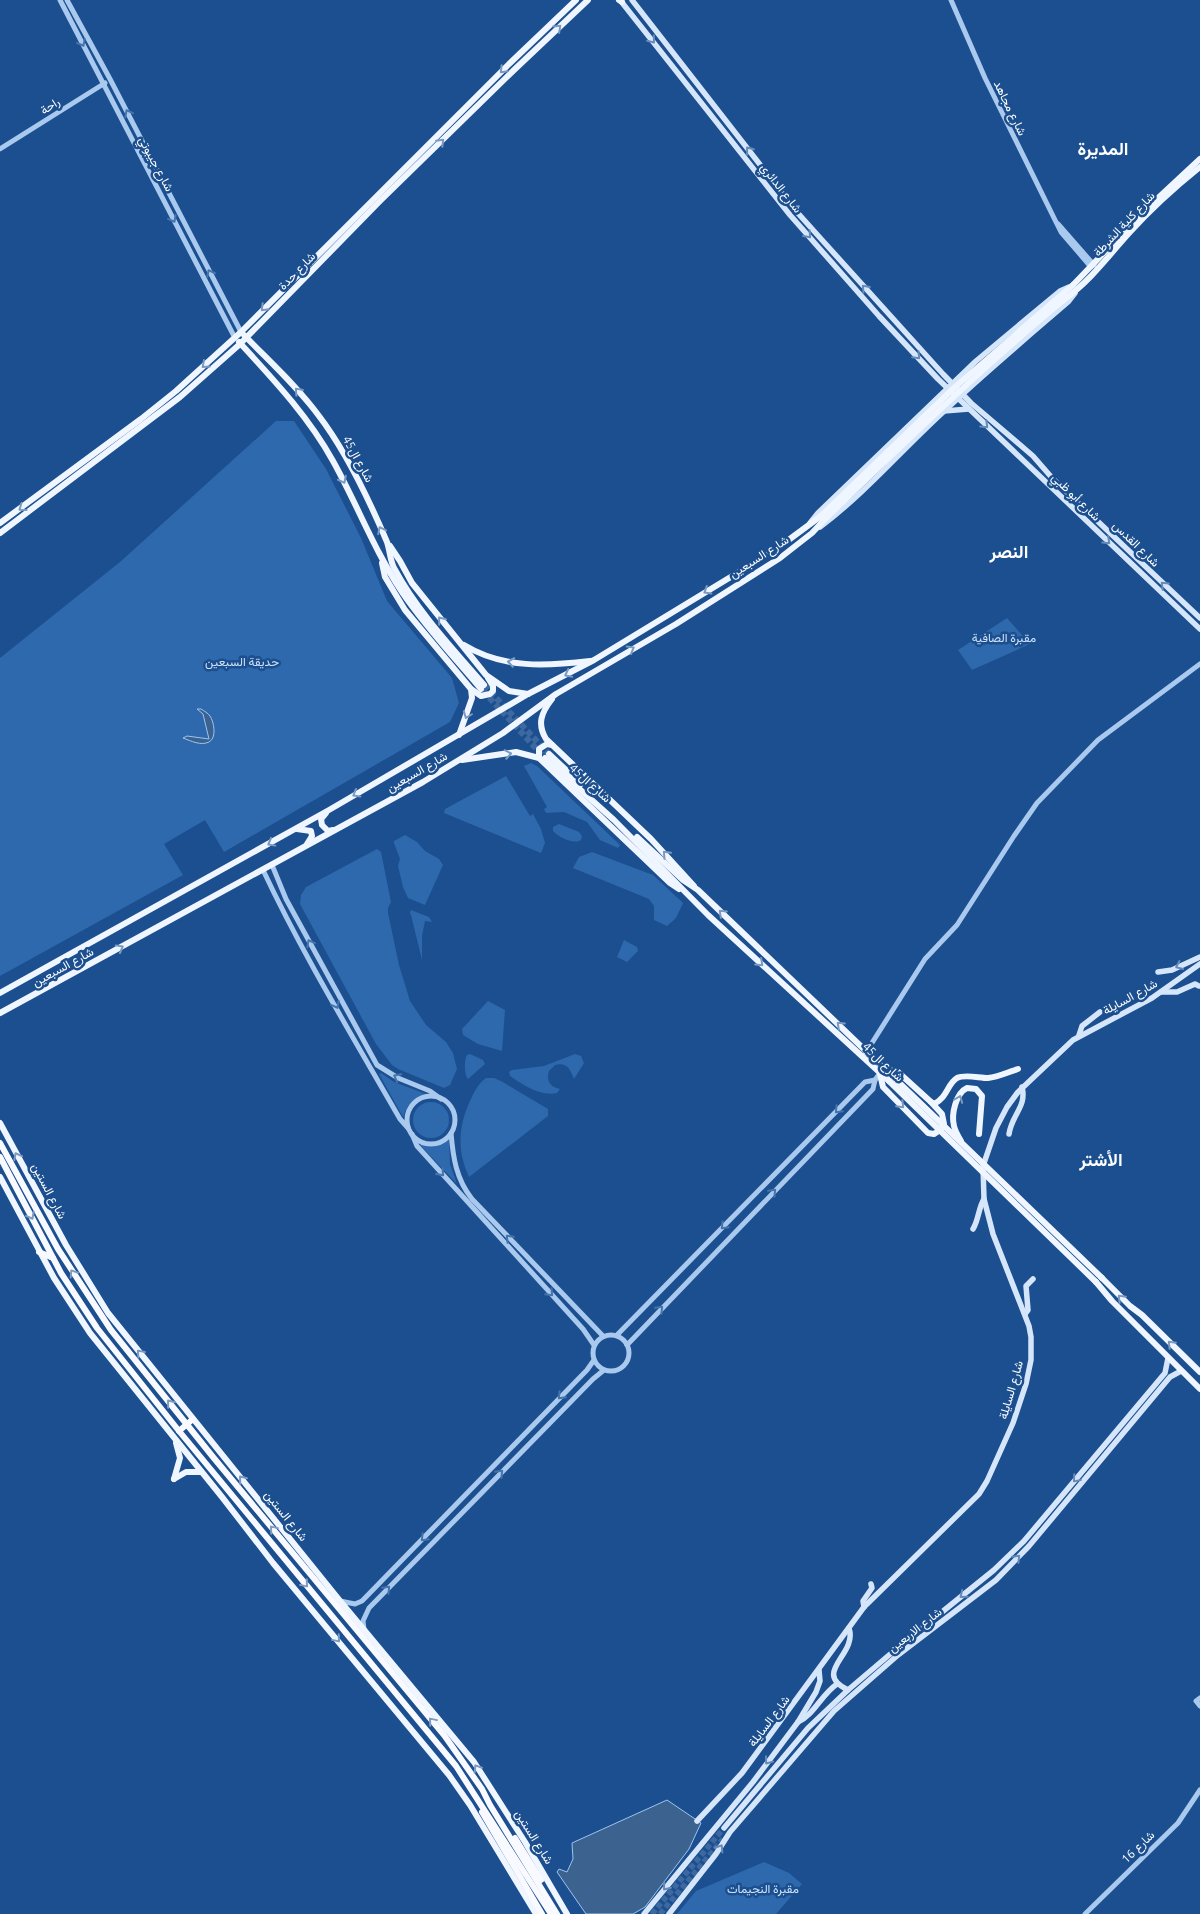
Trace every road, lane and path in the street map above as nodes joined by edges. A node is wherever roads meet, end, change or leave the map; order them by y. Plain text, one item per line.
1 (60, 0) edge
2 (67, 0) edge
3 (576, 0) edge
4 (588, 0) edge
5 (632, 0) edge
6 (951, 0) edge
7 (620, 1) edge
8 (110, 79) junction
9 (104, 84) junction
10 (0, 149) edge
11 (1200, 158) edge
12 (1200, 167) edge
13 (796, 211) junction
14 (790, 215) junction
15 (1093, 266) junction
16 (1075, 288) junction
17 (880, 305) junction
18 (873, 309) junction
19 (886, 311) junction
20 (879, 316) junction
21 (241, 332) junction
22 (234, 338) junction
23 (246, 338) junction
24 (240, 344) junction
25 (976, 361) junction
26 (986, 372) junction
27 (940, 376) junction
28 (960, 376) junction
29 (974, 383) junction
30 (950, 386) junction
31 (941, 394) junction
32 (960, 396) junction
33 (972, 402) junction
34 (928, 405) junction
35 (969, 409) junction
36 (941, 414) junction
37 (344, 454) junction
38 (1029, 454) junction
39 (333, 460) junction
40 (1024, 461) junction
41 (1041, 466) junction
42 (1034, 471) junction
43 (823, 517) junction
44 (0, 523) edge
45 (806, 527) junction
46 (812, 532) junction
47 (0, 533) edge
48 (388, 544) junction
49 (381, 557) junction
50 (1136, 557) junction
51 (1130, 563) junction
52 (1200, 618) edge
53 (1200, 629) edge
54 (458, 641) junction
55 (594, 660) junction
56 (1200, 664) edge
57 (486, 675) junction
58 (471, 688) junction
59 (528, 694) junction
60 (556, 694) junction
61 (459, 735) junction
62 (552, 745) junction
63 (544, 757) junction
64 (459, 760) junction
65 (329, 810) junction
66 (295, 829) junction
67 (335, 830) junction
68 (304, 847) junction
69 (272, 865) junction
70 (263, 870) junction
71 (698, 890) junction
72 (1200, 957) edge
73 (1200, 964) edge
74 (1158, 972) dead end
75 (1199, 986) edge
76 (1, 992) edge
77 (1161, 992) junction
78 (1100, 1012) dead end
79 (0, 1014) edge
80 (359, 1032) junction
81 (1079, 1035) junction
82 (352, 1036) junction
83 (868, 1051) junction
84 (862, 1057) junction
85 (377, 1065) junction
86 (371, 1068) junction
87 (1018, 1068) dead end
88 (880, 1074) junction
89 (890, 1076) junction
90 (874, 1080) junction
91 (1022, 1087) junction
92 (441, 1099) junction
93 (931, 1102) junction
94 (0, 1123) edge
95 (408, 1128) junction
96 (451, 1132) junction
97 (412, 1134) junction
98 (979, 1134) dead end
99 (1008, 1134) dead end
100 (0, 1143) edge
101 (962, 1144) junction
102 (0, 1157) edge
103 (0, 1177) edge
104 (462, 1187) junction
105 (457, 1192) junction
106 (984, 1199) junction
107 (973, 1229) dead end
108 (39, 1252) junction
109 (53, 1258) junction
110 (1033, 1279) dead end
111 (1099, 1280) junction
112 (1024, 1314) junction
113 (604, 1336) junction
114 (617, 1336) junction
115 (627, 1344) junction
116 (594, 1345) junction
117 (1168, 1358) junction
118 (594, 1360) junction
119 (604, 1370) junction
120 (1181, 1370) junction
121 (1200, 1372) edge
122 (1168, 1375) junction
123 (1200, 1389) edge
124 (193, 1419) junction
125 (187, 1424) junction
126 (179, 1431) junction
127 (174, 1438) junction
128 (201, 1472) junction
129 (444, 1517) junction
130 (453, 1522) junction
131 (871, 1584) dead end
132 (340, 1601) junction
133 (864, 1607) junction
134 (849, 1628) junction
135 (364, 1630) junction
136 (897, 1652) junction
137 (818, 1670) junction
138 (837, 1684) junction
139 (848, 1690) junction
140 (1200, 1698) edge
141 (1200, 1706) edge
142 (798, 1722) junction
143 (808, 1728) junction
144 (814, 1733) junction
145 (747, 1788) junction
146 (482, 1789) junction
147 (1200, 1790) edge
148 (472, 1793) junction
149 (697, 1821) dead end
150 (536, 1914) edge
151 (542, 1914) edge
152 (551, 1914) edge
153 (557, 1914) edge
154 (562, 1914) edge
155 (567, 1914) edge
156 (644, 1914) edge
157 (669, 1914) edge
158 (1085, 1914) edge

1 -> 9 street, شارع جيبوتي
2 - 8 street, شارع جيبوتي
3 -> 21 main road, شارع حدة
23 -> 4 main road, شارع حدة
13 -> 5 main road, شارع الدائري
6 - 15 street, شارع مجاهد
7 -> 14 main road, شارع الدائري
8 - 9 street, راحة
21 -> 8 street, شارع جيبوتي
9 - 10 street, راحة
9 -> 22 street, شارع جيبوتي
11 - 15 main road, شارع كلية الشرطة
12 - 16 main road, شارع كلية الشرطة
13 - 14 main road
17 -> 13 main road, شارع الدائري
14 -> 18 main road, شارع الدائري
15 - 16 main road, شارع كلية الشرطة
16 - 25 main road
16 - 26 main road
16 - 43 main road, شارع كلية الشرطة, bridge
16 - 43 main road, bridge
17 - 18 main road
17 - 19 main road, شارع الدائري
18 - 20 main road, شارع الدائري
19 - 20 main road
19 - 27 main road, شارع الدائري
20 -> 27 main road, شارع الدائري
21 - 22 main road, شارع حدة
21 - 23 main road, شارع ال45
22 - 24 main road, شارع ال45
22 -> 44 main road, شارع حدة
23 - 24 main road, شارع حدة
37 -> 23 main road, شارع ال45
24 - 39 main road, شارع ال45
24 - 47 main road, شارع حدة
25 - 26 main road
25 - 28 main road
26 - 29 main road
27 - 28 main road
27 - 30 main road, شارع أبو ظبي
27 - 31 main road
28 - 30 main road
29 - 32 main road
29 - 33 main road
30 - 31 main road
30 - 32 main road, شارع أبو ظبي
31 - 34 main road
32 - 33 main road, شارع أبو ظبي
32 - 35 main road, شارع أبو ظبي
32 - 36 main road
33 - 38 main road, شارع القدس
34 - 36 main road
34 - 45 main road
35 - 36 main road
35 -> 40 main road, شارع أبو ظبي
36 - 46 main road
37 - 39 main road
48 -> 37 main road, شارع ال45
38 - 40 main road
38 - 41 main road, شارع القدس
39 -> 49 main road, شارع ال45
40 - 42 main road, شارع أبو ظبي
41 - 42 main road
41 - 50 main road, شارع القدس
42 -> 51 main road, شارع أبو ظبي
43 - 45 main road, شارع السبعين
43 - 46 main road, شارع السبعين
45 -> 55 main road, شارع السبعين
60 -> 46 main road, شارع السبعين
48 - 49 main road, شارع ال45
54 -> 48 main road
49 - 58 main road
50 - 51 main road
52 -> 50 main road, شارع القدس
51 - 53 main road, شارع أبو ظبي
55 -> 54 main road
54 - 57 main road
55 -> 59 main road, شارع السبعين
56 - 83 street
57 - 58 main road
57 - 59 main road
58 -> 61 main road
59 - 61 main road, شارع السبعين
60 - 62 main road
60 - 64 main road, شارع السبعين
61 -> 65 main road, شارع السبعين
62 - 63 main road
71 -> 62 main road
64 -> 63 main road
63 - 71 main road, شارع ال45
63 -> 84 main road, شارع ال45
64 - 67 main road, شارع السبعين
65 - 66 main road, شارع السبعين
65 - 67 main road
66 - 68 main road
66 -> 76 main road, شارع السبعين
67 - 68 main road, شارع السبعين
68 - 69 main road, شارع السبعين
69 - 70 main road, شارع السبعين
80 -> 69 street
79 -> 70 main road, شارع السبعين
70 -> 82 street
83 -> 71 main road, شارع ال45
72 -> 74 main road
73 - 77 main road, شارع السايلة
75 - 77 main road
77 - 81 main road, شارع السايلة
78 - 81 main road
80 - 82 street
80 - 85 street
81 - 91 main road, شارع السايلة
82 - 86 street
83 - 84 street
83 - 89 main road, شارع ال45
84 - 88 main road, شارع ال45
85 - 86 street
92 -> 85 street
86 - 95 street
87 - 93 main road
88 - 89 main road, شارع ال45
88 - 90 street
88 -> 93 main road
89 - 93 main road
89 - 101 main road, شارع ال45, bridge
89 - 111 main road, شارع ال45, bridge
90 -> 114 street
115 -> 90 street
91 - 99 main road
91 - 106 main road, شارع السايلة
92 - 95 street
92 - 96 street
124 -> 94 main road, شارع الستين
95 - 97 street
96 - 97 street
96 - 104 street
97 -> 105 street
101 -> 98 main road, bridge
125 -> 100 highway, شارع الستين
101 - 111 main road, شارع ال45, bridge
102 -> 109 highway
103 - 108 main road
104 - 105 street
113 -> 104 street
105 -> 116 street
106 - 107 main road
106 - 112 main road, شارع السايلة
108 - 109 highway
108 - 127 main road
109 - 126 highway
110 - 112 main road
111 - 117 main road, شارع ال45
121 -> 111 main road, شارع ال45
112 - 133 main road, شارع السايلة
113 - 114 street
113 - 116 street
114 - 115 street
115 - 119 street
116 - 118 street
117 - 120 main road, شارع ال45
117 - 122 main road, شارع الاربعين
118 - 119 street
118 -> 129 street
130 -> 119 street
120 - 122 main road, شارع الاربعين
120 - 123 main road, شارع ال45
122 - 136 main road, شارع الاربعين
124 - 125 highway
132 -> 124 main road, شارع الستين
125 - 126 highway
146 -> 125 highway, شارع الستين
126 -> 148 highway
127 - 128 main road
127 - 128 main road
128 -> 150 main road
129 - 130 street
129 -> 132 street
135 -> 130 street
131 - 133 main road
132 - 135 main road, شارع الستين
133 - 134 main road, شارع السايلة
134 - 137 main road, شارع السايلة
134 - 138 main road
155 -> 135 main road, شارع الستين
136 - 139 main road, شارع الاربعين
136 - 144 main road, شارع الاربعين
137 - 142 main road
137 - 149 main road, شارع السايلة
138 - 139 main road
138 - 142 main road
139 - 143 main road, شارع الاربعين
140 - 141 street
142 - 143 main road
142 -> 145 main road
143 - 144 main road
143 - 145 main road, شارع الاربعين
157 -> 144 main road, شارع الاربعين
145 -> 156 main road
146 - 153 highway, شارع الستين
146 - 154 highway
147 - 158 street, شارع 16
148 - 151 highway
148 - 152 highway

